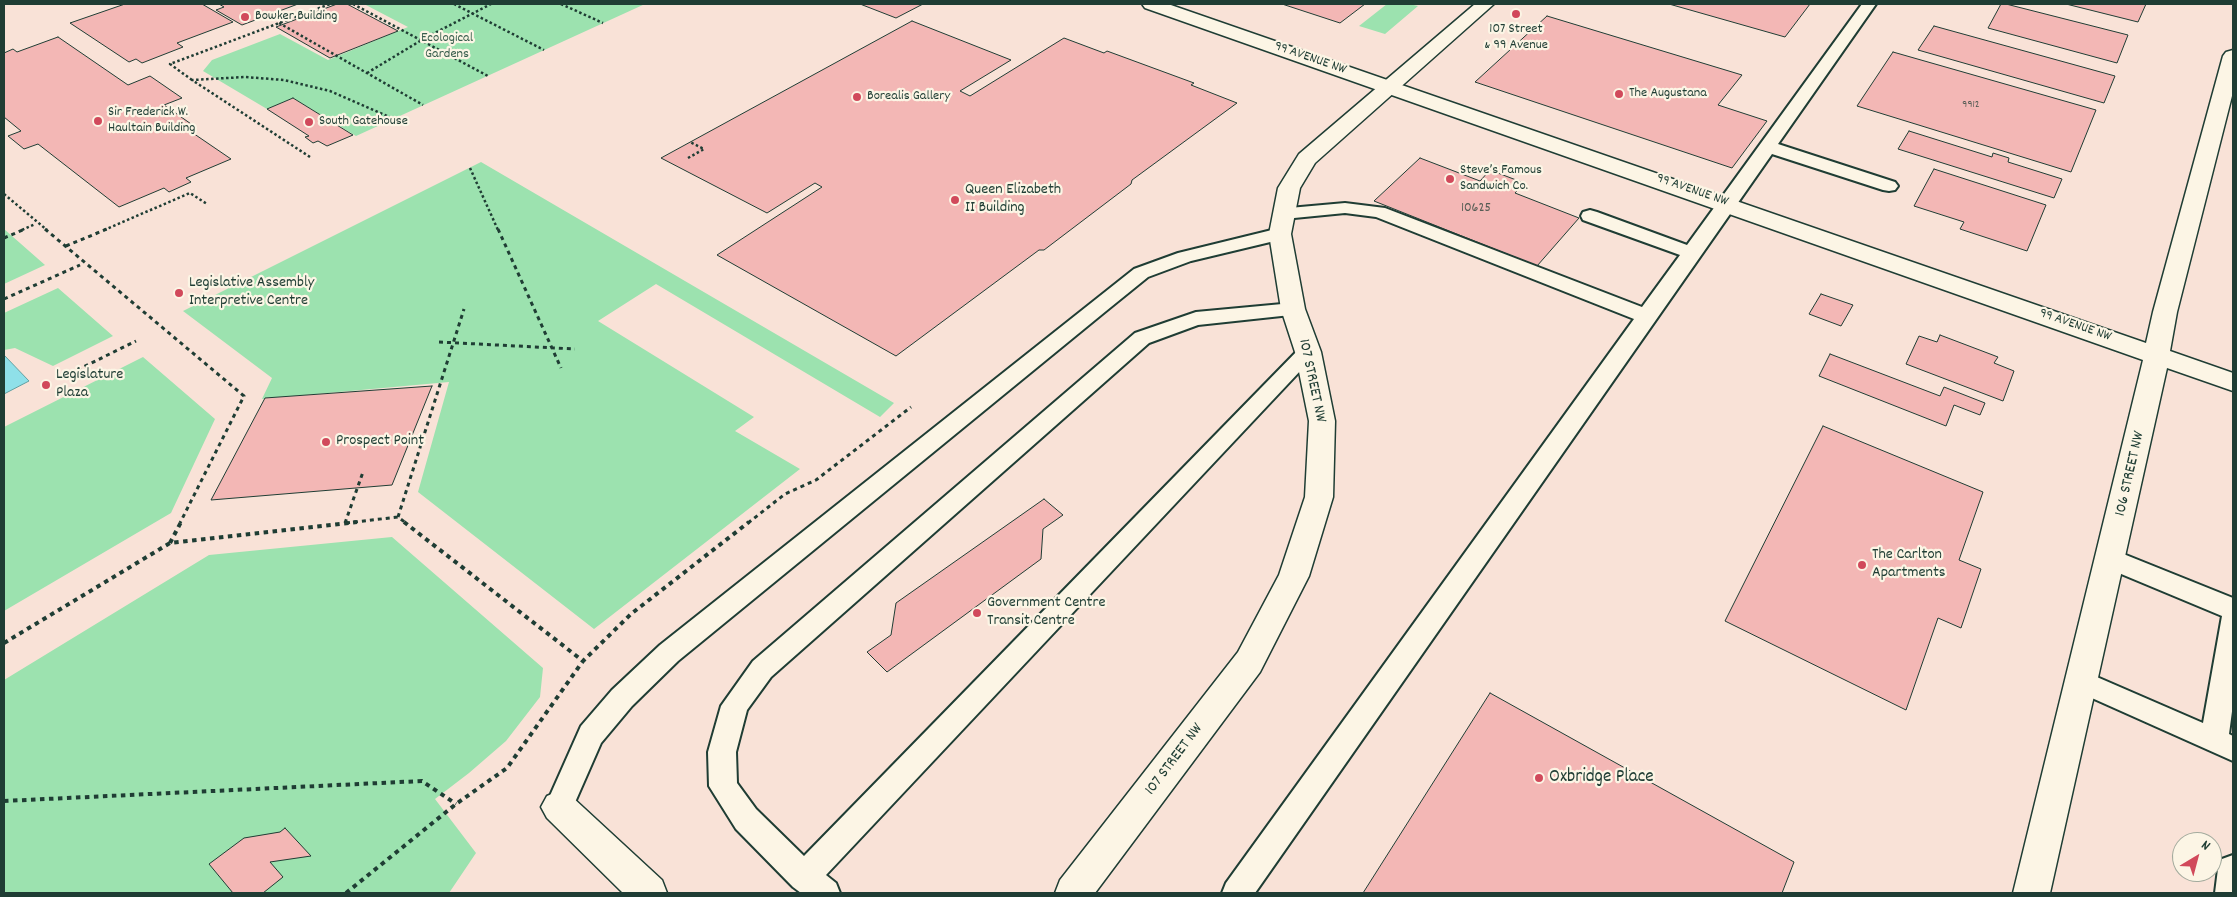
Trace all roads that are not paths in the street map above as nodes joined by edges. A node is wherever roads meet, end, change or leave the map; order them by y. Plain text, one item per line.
1 (1151, 4) edge
2 (1485, 4) edge
3 (1869, 4) edge
4 (2233, 56) edge
5 (1389, 86) junction
6 (1766, 146) junction
7 (1889, 186) dead end
8 (1726, 203) junction
9 (1590, 216) dead end
10 (1282, 224) junction
11 (1691, 253) junction
12 (1293, 309) junction
13 (1646, 316) junction
14 (1308, 352) junction
15 (2157, 355) junction
16 (2233, 382) edge
17 (2111, 559) junction
18 (2233, 609) edge
19 (2233, 620) edge
20 (2083, 682) junction
21 (2224, 745) edge
22 (559, 808) joint
23 (2233, 869) edge
24 (814, 885) edge
25 (648, 893) edge
26 (1073, 893) edge
27 (1237, 893) edge
28 (2032, 893) edge
29 (2230, 893) edge

1 - 5 street, 99 AVENUE NW
2 - 5 street, 107 STREET NW
3 - 6 lane
4 - 15 street, 106 STREET NW
5 - 8 street, 99 AVENUE NW
5 - 10 street, 107 STREET NW
6 - 7 lane
6 - 8 lane
8 - 11 lane
8 - 15 street, 99 AVENUE NW
9 - 11 lane
10 - 12 street, 107 STREET NW
10 - 13 lane
10 - 22 lane
11 - 13 lane
12 - 14 street, 107 STREET NW
12 - 24 lane
13 - 27 lane
14 - 24 lane
14 - 26 street, 107 STREET NW
15 - 16 street, 99 AVENUE NW
15 - 17 street, 106 STREET NW
17 - 18 lane
17 - 20 street, 106 STREET NW
19 - 21 lane
20 - 21 lane
20 - 28 street, 106 STREET NW
22 - 25 street
23 - 29 lane

